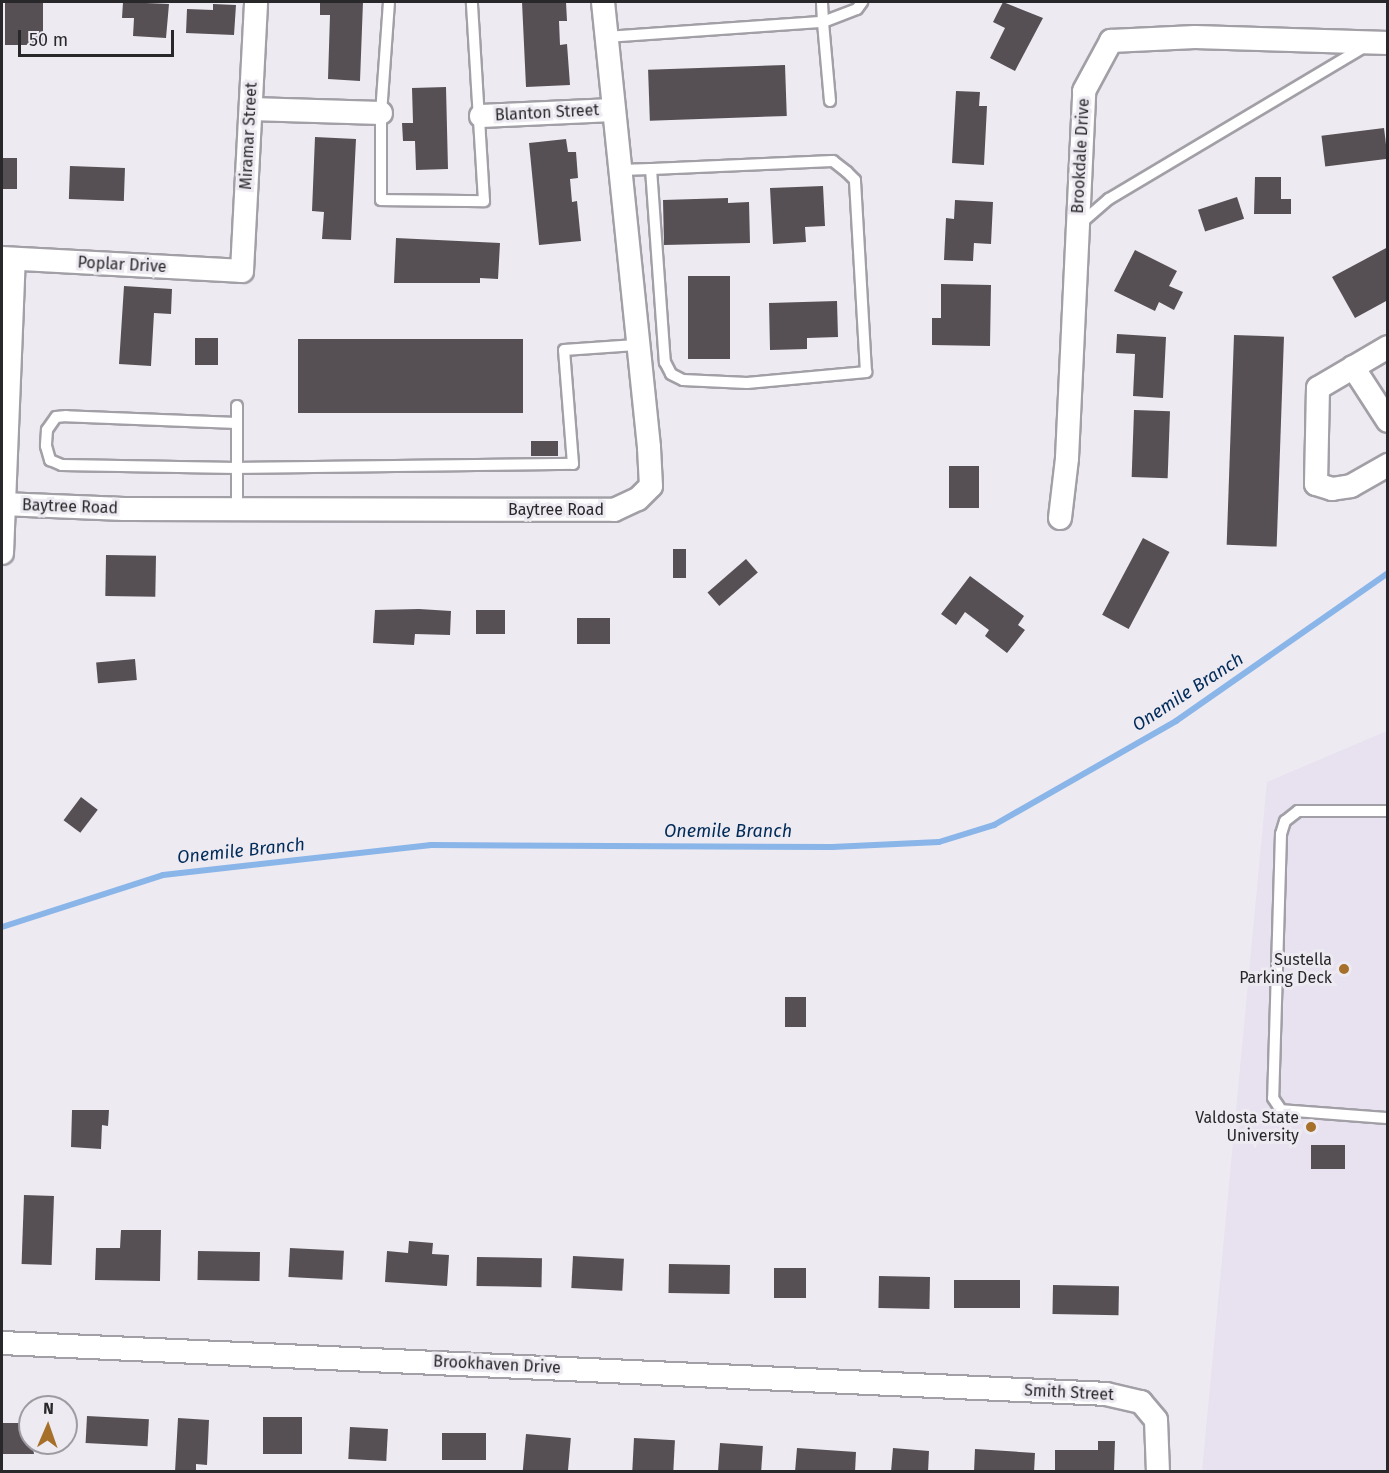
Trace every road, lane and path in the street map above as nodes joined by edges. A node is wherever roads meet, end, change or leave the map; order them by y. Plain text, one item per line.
1 (256, 2) edge
2 (389, 2) edge
3 (472, 2) edge
4 (603, 2) edge
5 (822, 2) edge
6 (862, 2) edge
7 (823, 22) junction
8 (606, 37) junction
9 (1378, 44) edge
10 (830, 101) dead end
11 (251, 109) junction
12 (613, 110) junction
13 (381, 113) junction
14 (481, 116) junction
15 (651, 169) junction
16 (619, 170) junction
17 (1077, 226) junction
18 (8, 259) edge
19 (242, 271) joint
20 (636, 345) junction
21 (1388, 347) edge
22 (1353, 367) junction
23 (237, 406) dead end
24 (1388, 421) edge
25 (237, 423) junction
26 (1388, 465) edge
27 (237, 468) junction
28 (3, 504) edge
29 (237, 510) junction
30 (1060, 518) dead end
31 (2, 553) edge
32 (1388, 811) edge
33 (1388, 1118) edge
34 (2, 1343) edge
35 (993, 1388) joint
36 (1158, 1472) edge

1 - 11 street, Miramar Street
2 - 13 lane
3 - 14 lane
4 - 8 street, Baytree Road
5 - 7 lane
6 - 7 lane
7 - 8 lane
7 - 10 lane
8 - 12 street, Baytree Road
9 - 17 lane
9 - 17 street, Brookdale Drive
11 - 13 street
11 - 19 street, Miramar Street
12 - 14 street, Blanton Street
12 - 16 street, Baytree Road
13 - 14 lane
15 - 15 lane
15 - 16 lane
16 - 20 street, Baytree Road
17 - 30 street, Brookdale Drive
18 - 19 street, Poplar Drive
18 - 28 street
20 - 27 lane
20 - 29 street, Baytree Road
21 - 22 street
22 - 24 street
22 - 26 street
23 - 25 lane
25 - 27 lane
25 - 27 lane
27 - 29 lane
28 - 29 street, Baytree Road
28 - 31 street
32 - 33 lane
34 - 35 street, Brookhaven Drive
35 - 36 street, Smith Street

